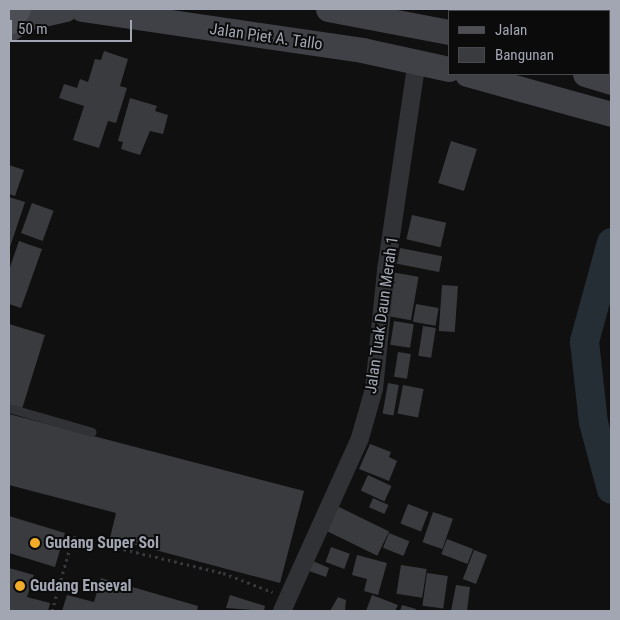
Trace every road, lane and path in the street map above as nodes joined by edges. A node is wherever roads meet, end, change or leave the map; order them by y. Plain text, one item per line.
1 (17, 9) edge
2 (65, 9) edge
3 (82, 9) edge
4 (328, 9) edge
5 (9, 21) edge
6 (9, 29) edge
7 (448, 32) edge
8 (418, 61) junction
9 (448, 69) edge
10 (471, 75) edge
11 (588, 75) edge
12 (611, 82) edge
13 (611, 114) edge
14 (9, 408) edge
15 (92, 432) dead end
16 (285, 606) edge
17 (52, 611) edge

1 - 5 main road
2 - 6 main road
3 - 8 main road, Jalan Piet A. Tallo
4 - 7 main road
8 - 9 main road, Jalan Piet A. Tallo
8 - 16 street, Jalan Tuak Daun Merah 1
10 - 13 main road
11 - 12 main road
14 - 15 lane
16 - 17 path

